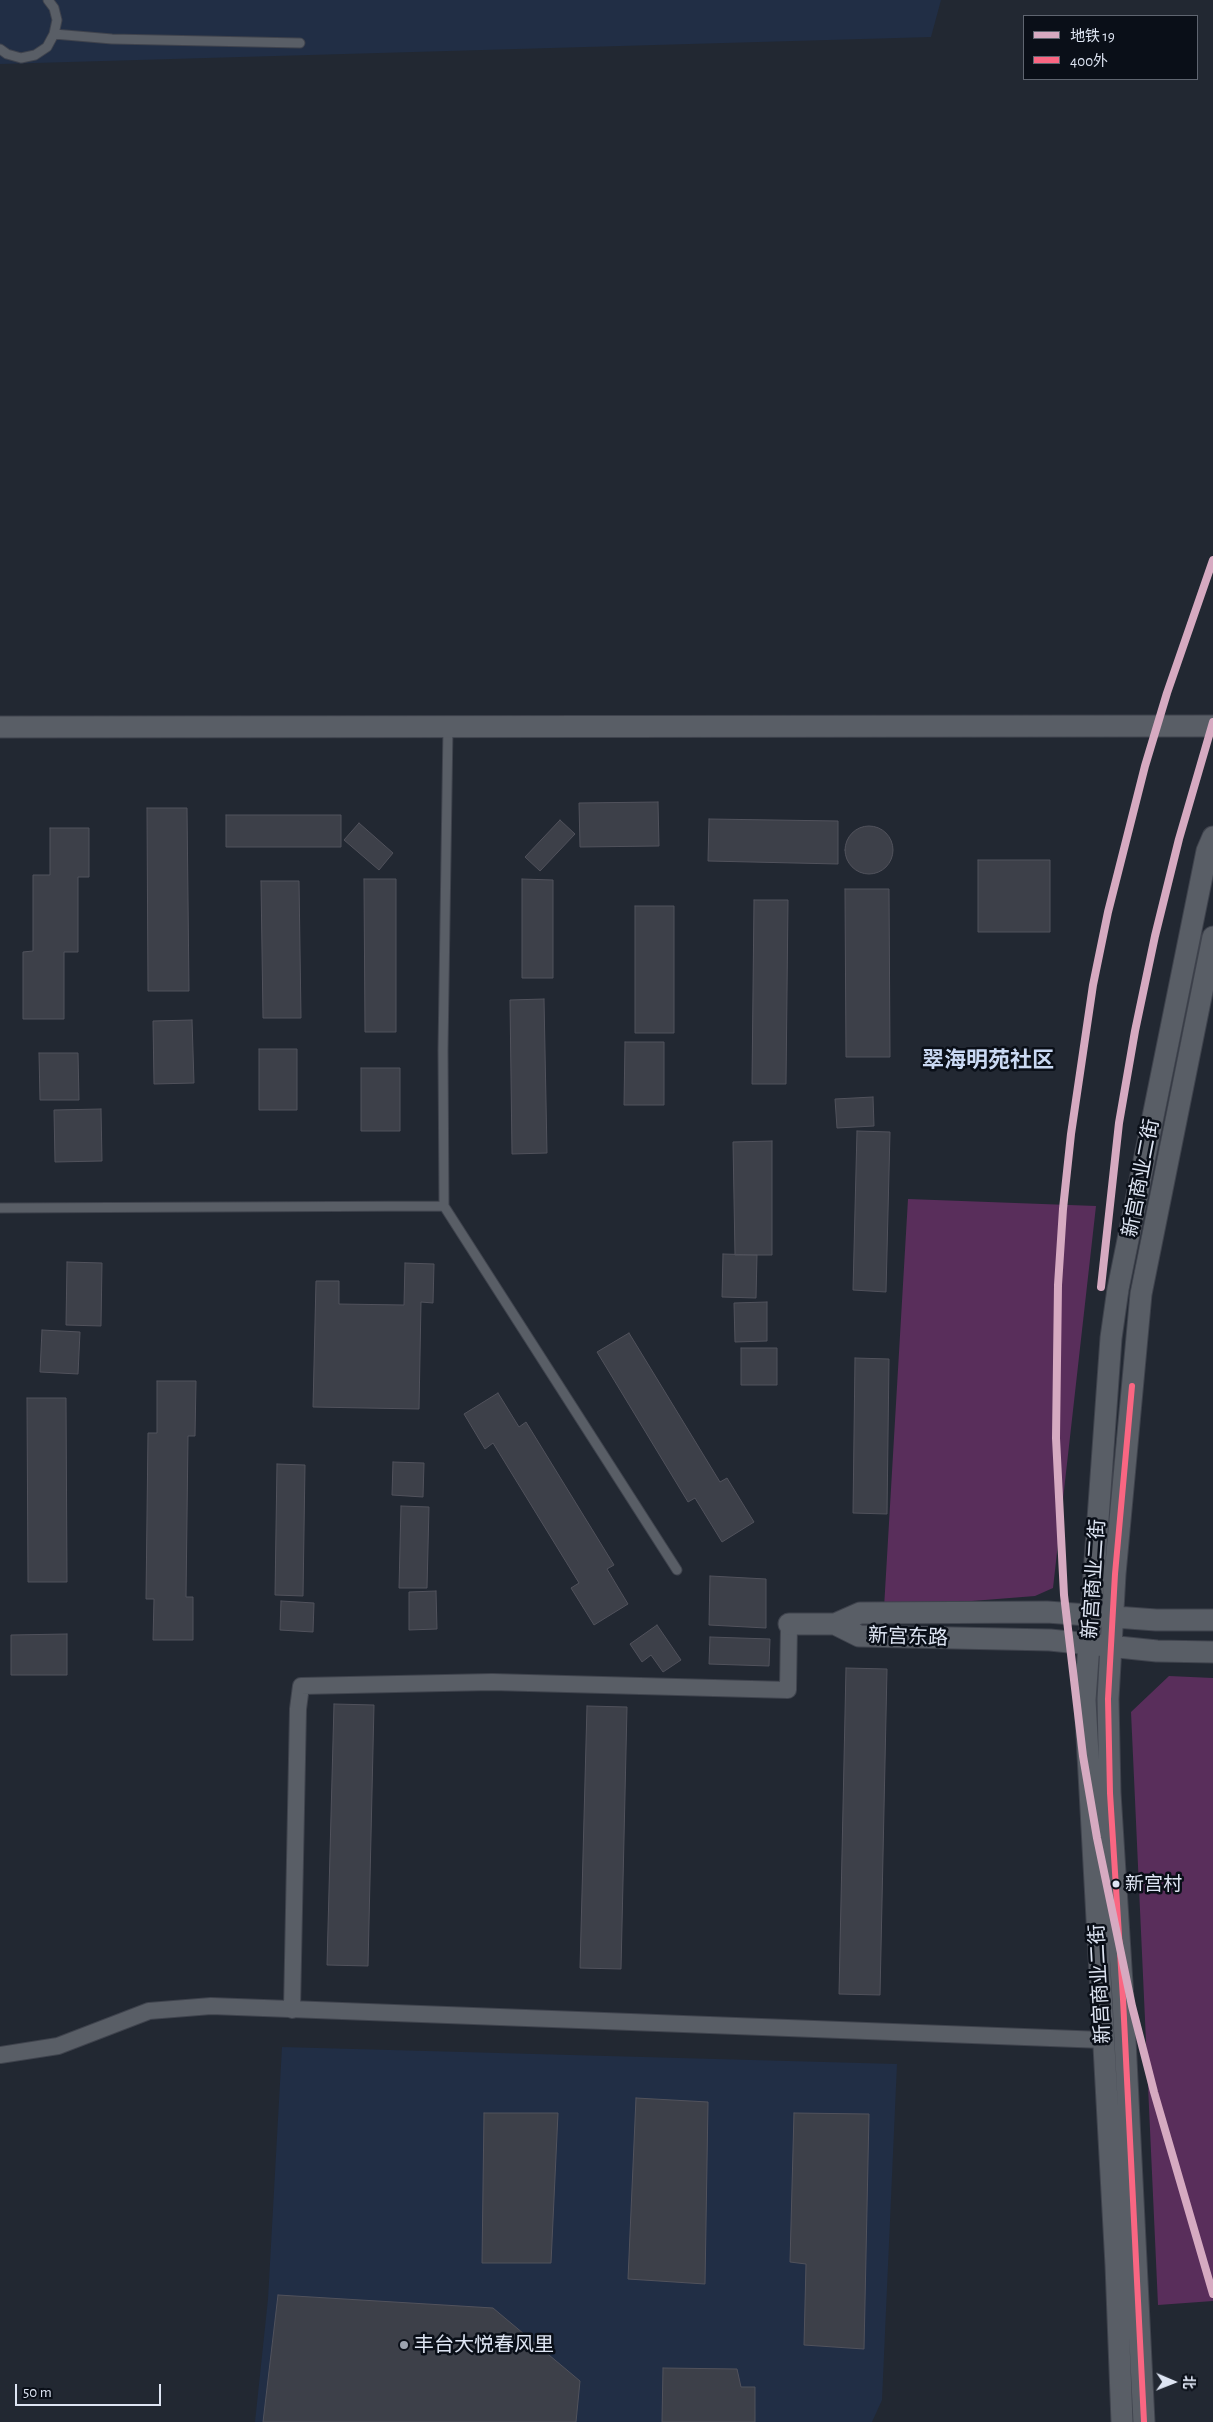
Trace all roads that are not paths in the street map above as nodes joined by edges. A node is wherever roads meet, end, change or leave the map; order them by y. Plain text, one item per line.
1 (48, 0) edge
2 (54, 34) junction
3 (300, 43) dead end
4 (0, 49) edge
5 (1213, 726) edge
6 (0, 727) edge
7 (448, 727) junction
8 (1213, 837) edge
9 (1213, 937) edge
10 (444, 1206) junction
11 (0, 1208) edge
12 (676, 1570) dead end
13 (1091, 1615) junction
14 (1113, 1616) junction
15 (1213, 1620) edge
16 (789, 1624) joint
17 (835, 1624) junction
18 (1089, 1644) junction
19 (1112, 1646) junction
20 (1213, 1652) edge
21 (292, 2010) junction
22 (1103, 2040) junction
23 (0, 2055) edge
24 (1122, 2422) edge
25 (1144, 2422) edge

1 - 2 lane
2 - 3 lane
2 - 4 lane
5 - 7 street
6 - 7 street
7 - 10 lane
8 - 13 street, 新宫商业二街
9 - 14 street, 新宫商业二街
10 - 11 lane
10 - 12 lane
13 - 14 street, 新宫东路
13 - 17 street, 新宫东路
13 - 18 street, 新宫商业二街
14 - 15 street, 新宫东路
14 - 19 street, 新宫商业二街
16 - 17 street
16 - 21 street
17 - 18 street, 新宫东路
18 - 19 street, 新宫东路
18 - 22 street, 新宫商业二街
19 - 20 street, 新宫东路
19 - 25 street, 新宫商业二街
21 - 22 street
21 - 23 street
22 - 24 street, 新宫商业二街

